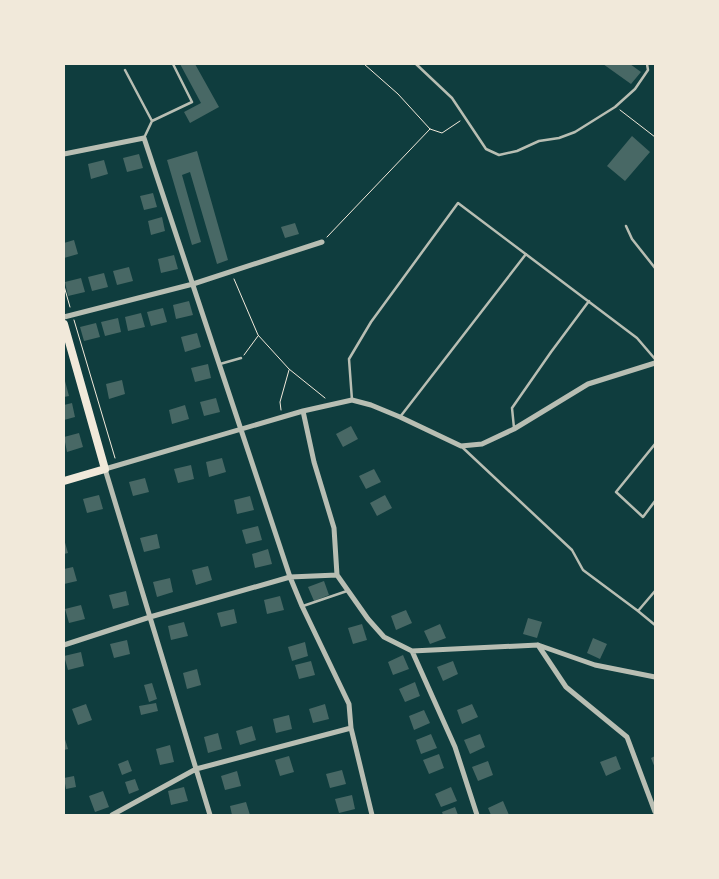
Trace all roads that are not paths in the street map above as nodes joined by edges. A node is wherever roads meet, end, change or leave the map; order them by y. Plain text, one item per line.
1 (173, 64) edge
2 (416, 64) edge
3 (647, 64) edge
4 (125, 70) dead end
5 (152, 121) junction
6 (144, 138) junction
7 (64, 154) edge
8 (626, 226) dead end
9 (322, 242) road end
10 (526, 254) junction
11 (655, 268) edge
12 (193, 284) junction
13 (589, 301) junction
14 (64, 317) edge
15 (64, 324) edge
16 (241, 358) road end
17 (655, 359) edge
18 (655, 363) edge
19 (220, 364) junction
20 (352, 400) junction
21 (303, 411) junction
22 (400, 417) junction
23 (514, 429) junction
24 (240, 430) junction
25 (655, 444) edge
26 (461, 446) junction
27 (105, 469) junction
28 (64, 481) edge
29 (655, 501) edge
30 (337, 575) junction
31 (290, 577) junction
32 (346, 590) junction
33 (655, 591) edge
34 (302, 606) junction
35 (638, 611) junction
36 (150, 617) junction
37 (655, 625) edge
38 (64, 645) edge
39 (538, 645) junction
40 (412, 651) junction
41 (655, 677) edge
42 (351, 728) junction
43 (196, 769) junction
44 (655, 812) edge
45 (112, 815) edge
46 (210, 815) edge
47 (372, 815) edge
48 (477, 815) edge

1 - 5 lane
2 - 3 lane
4 - 5 lane
5 - 6 lane
6 - 7 street
6 - 12 street
8 - 11 lane
9 - 12 street
10 - 13 lane
10 - 20 lane
10 - 22 lane
12 - 14 street
12 - 19 street
13 - 17 lane
13 - 23 lane
15 - 27 main road
16 - 19 lane
18 - 23 street
19 - 24 street
20 - 21 street
20 - 22 street
21 - 24 street
21 - 30 street
22 - 26 street
23 - 26 street
24 - 27 street
24 - 31 street
25 - 29 lane
26 - 35 lane
27 - 28 main road
27 - 36 street
30 - 31 street
30 - 32 street
31 - 34 street
31 - 36 street
32 - 34 lane
32 - 40 street
33 - 35 lane
34 - 42 street
35 - 37 lane
36 - 38 street
36 - 43 street
39 - 40 street
39 - 41 street
39 - 44 street
40 - 48 street
42 - 43 street
42 - 47 street
43 - 45 street
43 - 46 street

